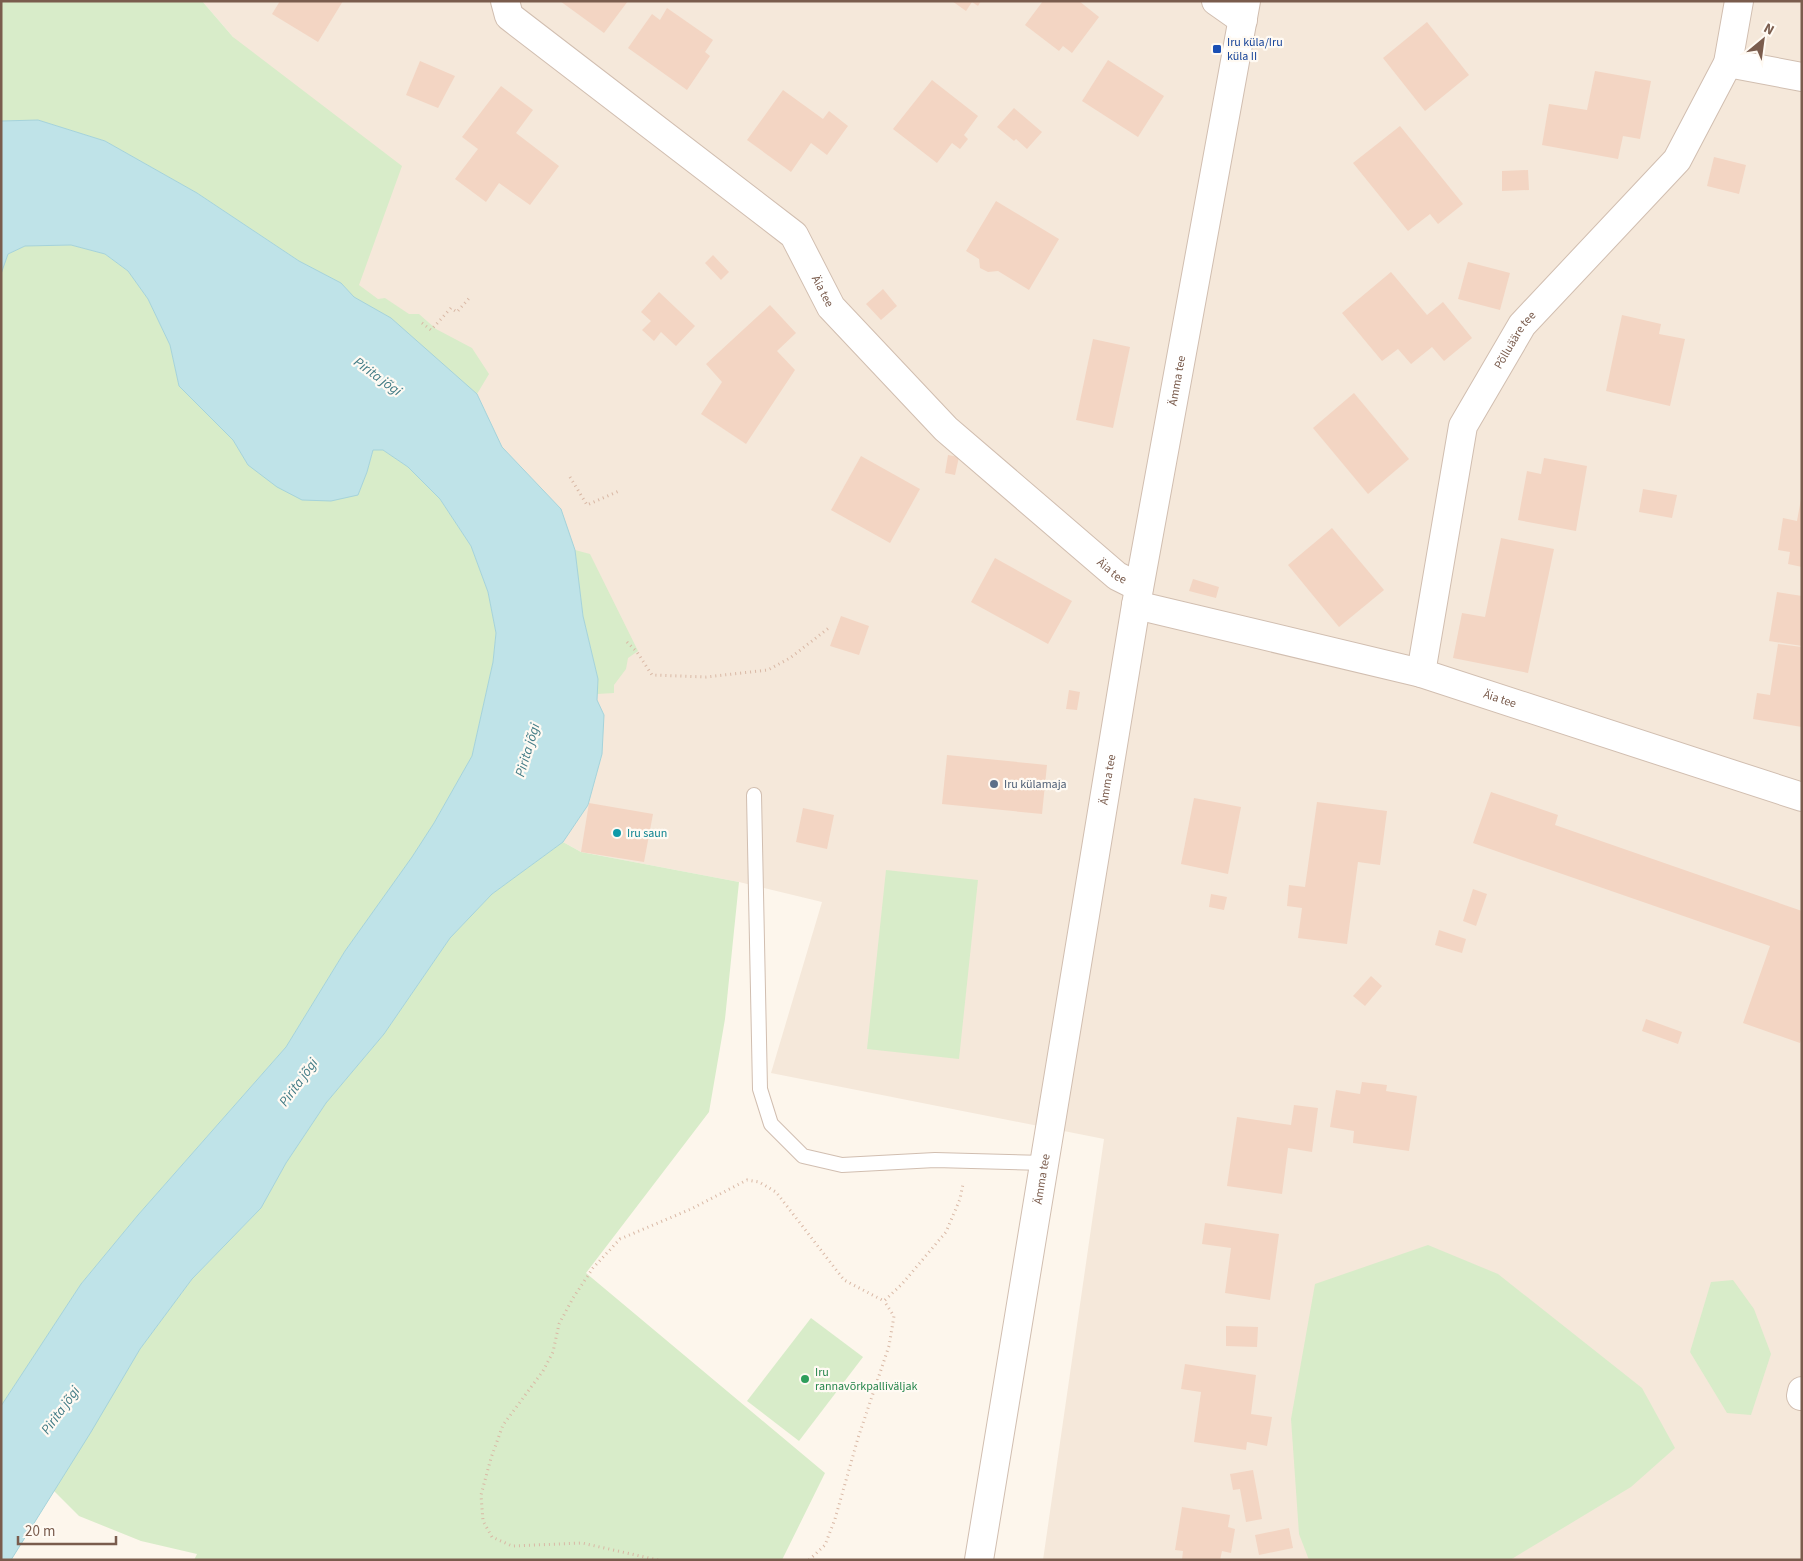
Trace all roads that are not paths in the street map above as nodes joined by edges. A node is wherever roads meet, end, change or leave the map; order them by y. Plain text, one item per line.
1 (505, 1) edge
2 (1216, 1) edge
3 (1739, 1) edge
4 (1245, 11) edge
5 (1728, 63) junction
6 (1802, 77) edge
7 (1138, 596) junction
8 (1421, 673) junction
9 (754, 795) dead end
10 (1802, 797) edge
11 (1045, 1163) junction
12 (979, 1560) edge

1 - 7 street, Äia tee
2 - 4 street
3 - 5 street, Põlluääre tee
4 - 7 street, Ämma tee
5 - 6 street
5 - 8 street, Põlluääre tee
7 - 8 street, Äia tee
7 - 11 street, Ämma tee
8 - 10 street, Äia tee
9 - 11 lane
11 - 12 street, Ämma tee

